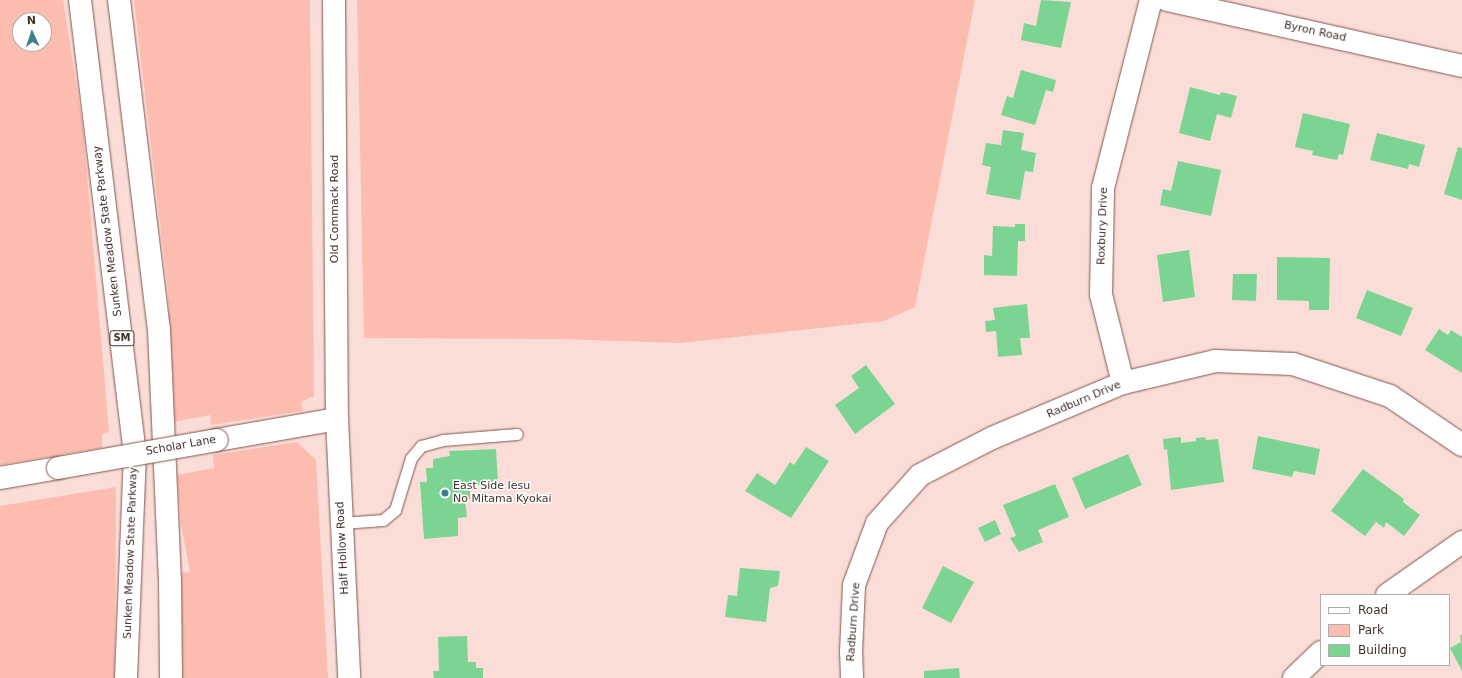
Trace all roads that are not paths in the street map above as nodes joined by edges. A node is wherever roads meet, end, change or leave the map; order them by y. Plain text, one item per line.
1 (80, 0) edge
2 (119, 0) edge
3 (334, 0) edge
4 (1152, 0) edge
5 (1167, 0) edge
6 (1462, 66) edge
7 (1123, 383) junction
8 (338, 419) junction
9 (517, 434) dead end
10 (1462, 445) edge
11 (0, 478) edge
12 (342, 523) junction
13 (1462, 542) edge
14 (1388, 594) edge
15 (1320, 653) edge
16 (126, 678) edge
17 (171, 678) edge
18 (349, 678) edge
19 (852, 678) edge
20 (1294, 678) edge

1 - 16 main road, Sunken Meadow State Parkway / SM
2 - 17 main road
3 - 8 main road, Old Commack Road
4 - 7 main road, Roxbury Drive
5 - 6 main road, Byron Road
7 - 10 main road, Radburn Drive
7 - 19 main road, Radburn Drive
8 - 11 main road, Scholar Lane, bridge
8 - 12 main road, Half Hollow Road
9 - 12 lane
12 - 18 main road, Half Hollow Road
13 - 14 main road
15 - 20 main road

